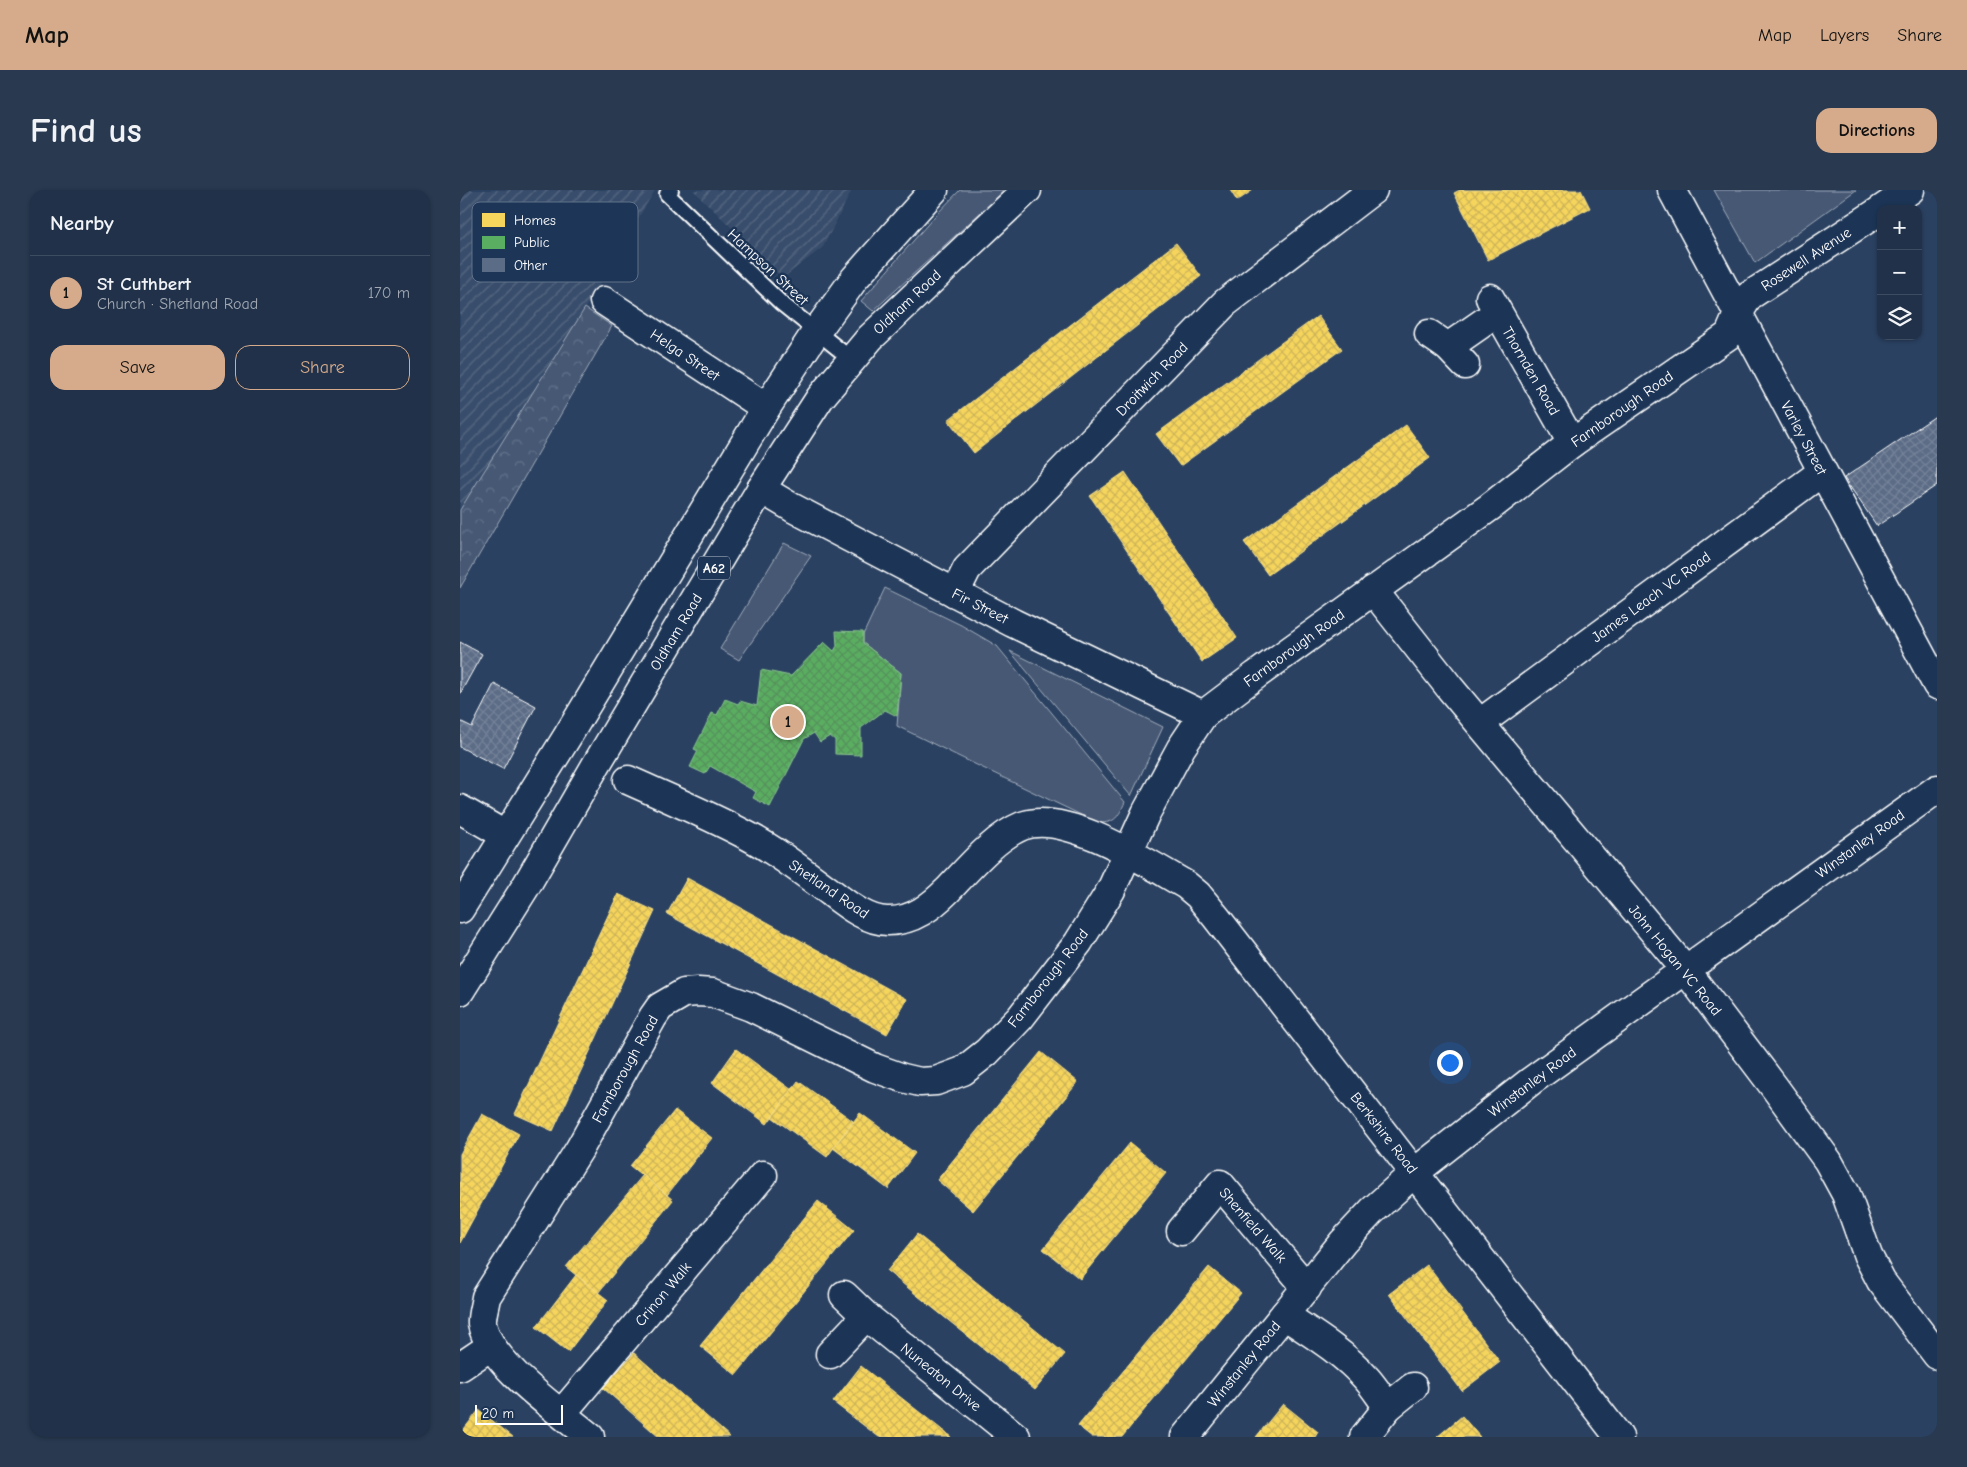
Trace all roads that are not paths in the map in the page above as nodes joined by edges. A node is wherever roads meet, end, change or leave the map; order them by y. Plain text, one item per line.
1 (934, 190) edge
2 (1027, 190) edge
3 (1373, 190) edge
4 (1672, 190) edge
5 (1910, 190) edge
6 (669, 192) edge
7 (1887, 205) edge
8 (1877, 212) edge
9 (604, 301) dead end
10 (1738, 314) junction
11 (816, 332) junction
12 (1447, 349) dead end
13 (851, 359) junction
14 (766, 408) junction
15 (1572, 443) junction
16 (1822, 472) junction
17 (761, 489) junction
18 (1373, 590) junction
19 (955, 593) junction
20 (1937, 685) edge
21 (1203, 715) junction
22 (1480, 723) junction
23 (639, 785) dead end
24 (1937, 789) edge
25 (460, 809) edge
26 (505, 835) junction
27 (1128, 853) junction
28 (460, 909) edge
29 (1685, 970) junction
30 (464, 977) edge
31 (1414, 1173) junction
32 (763, 1175) dead end
33 (1181, 1231) dead end
34 (1307, 1288) junction
35 (844, 1295) dead end
36 (1284, 1315) junction
37 (866, 1316) junction
38 (491, 1346) junction
39 (830, 1354) dead end
40 (1937, 1356) edge
41 (460, 1367) edge
42 (1413, 1387) dead end
43 (1388, 1408) junction
44 (562, 1413) junction
45 (590, 1437) edge
46 (1016, 1437) edge
47 (1185, 1437) edge
48 (1364, 1437) edge
49 (1619, 1437) edge

1 - 11 main road, A62
2 - 13 main road, Oldham Road / A62
3 - 19 main road, Droitwich Road
4 - 10 main road, Varley Street
5 - 7 main road, Rosewell Avenue
6 - 11 lane, Hampson Street
8 - 10 main road, Rosewell Avenue
9 - 14 main road, Helga Street
10 - 15 main road, Farnborough Road
10 - 16 main road, Varley Street
11 - 13 lane, Hampson Street
11 - 14 main road, A62
12 - 15 main road, Thornden Road
13 - 17 main road, Oldham Road / A62
14 - 26 main road, A62
15 - 18 main road, Farnborough Road
16 - 20 main road, Varley Street
16 - 22 main road, James Leach VC Road
17 - 19 main road, Fir Street
17 - 30 main road, Oldham Road / A62
18 - 21 main road, Farnborough Road
18 - 22 main road, John Hogan VC Road
19 - 21 main road, Fir Street
21 - 27 main road, Farnborough Road
22 - 29 main road, John Hogan VC Road
23 - 27 main road, Shetland Road
24 - 29 main road, Winstanley Road
25 - 26 main road
26 - 28 main road, A62
27 - 31 main road, Berkshire Road
27 - 38 main road, Farnborough Road
29 - 31 main road, Winstanley Road
29 - 40 main road, John Hogan VC Road
31 - 34 main road, Winstanley Road
31 - 49 main road, Berkshire Road
32 - 44 main road, Crinon Walk
33 - 34 main road, Shenfield Walk
34 - 36 main road, Winstanley Road
35 - 37 main road, Nuneaton Drive
36 - 43 main road
36 - 47 main road, Winstanley Road
37 - 39 main road
37 - 46 main road, Nuneaton Drive
38 - 41 main road
38 - 44 main road, Farnborough Road
42 - 43 main road
43 - 48 main road
44 - 45 main road, Farnborough Road

